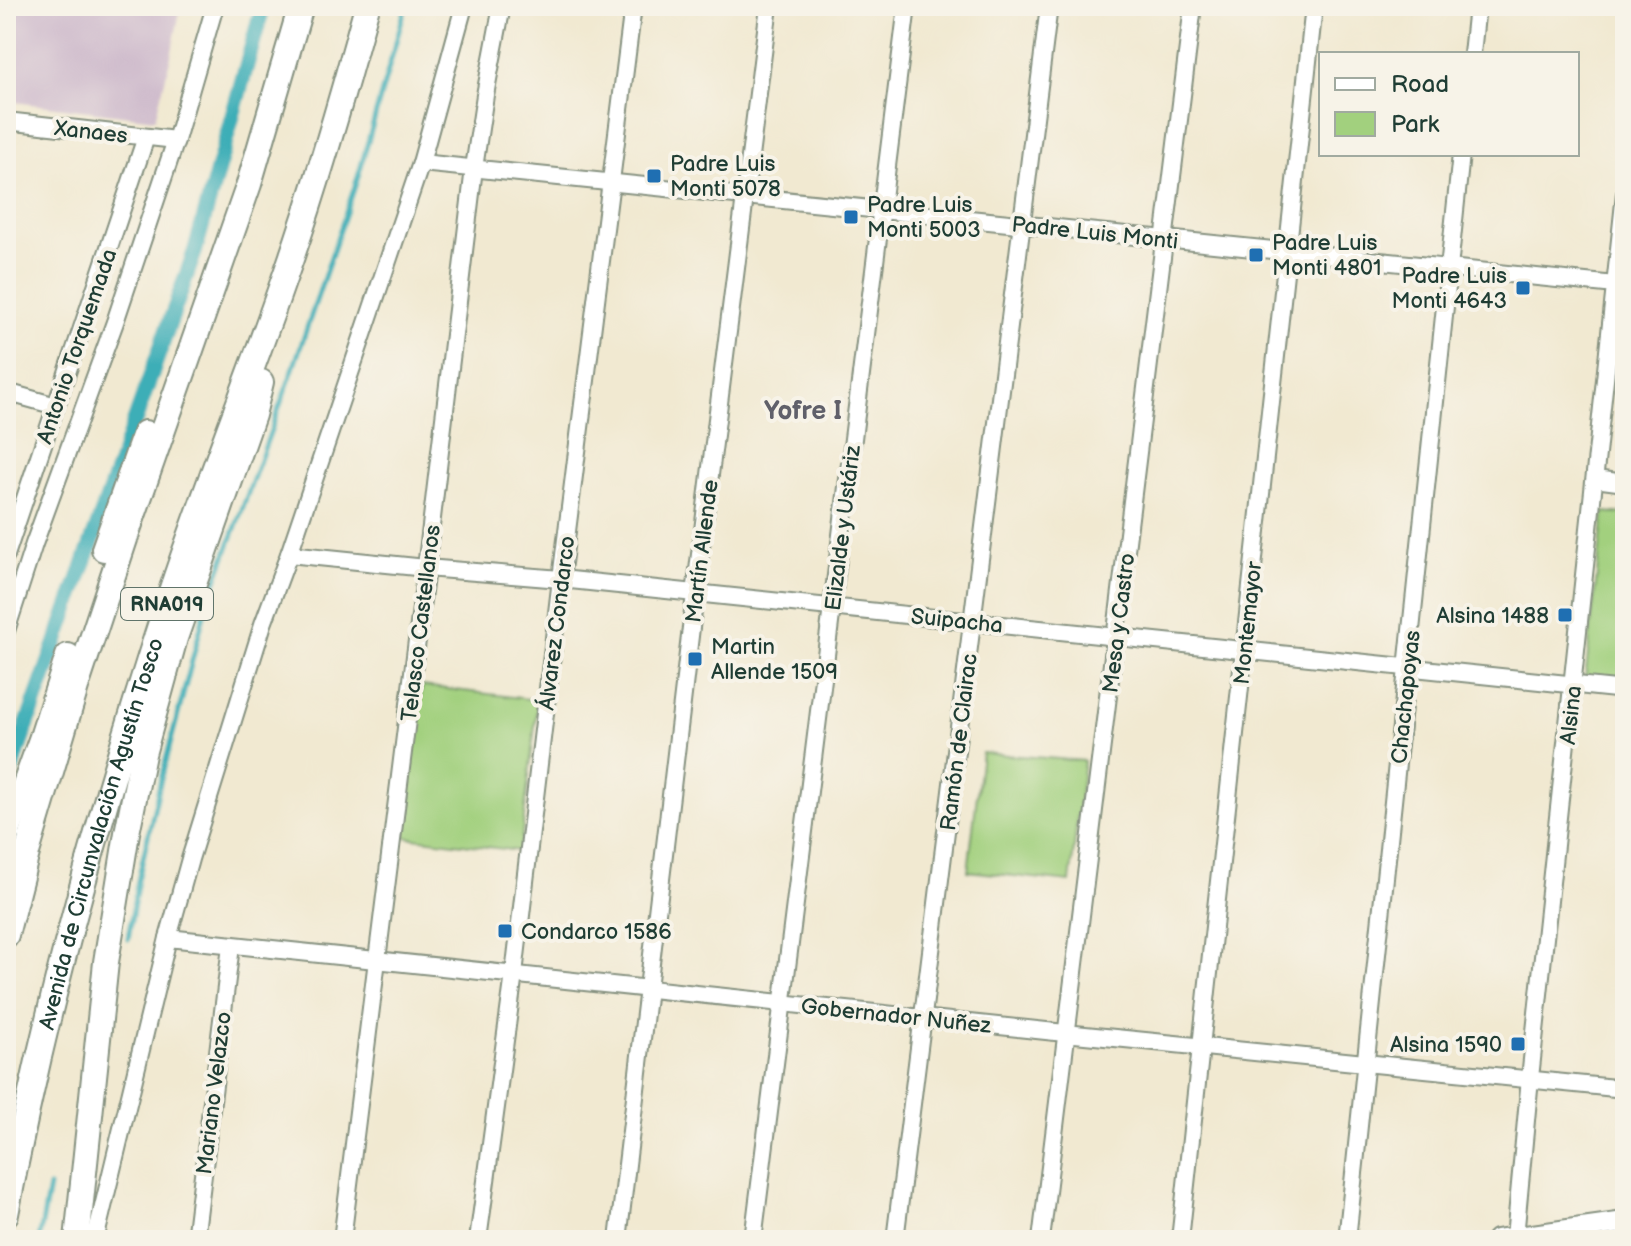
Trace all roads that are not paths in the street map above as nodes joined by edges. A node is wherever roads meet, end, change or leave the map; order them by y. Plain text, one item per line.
1 (215, 6) edge
2 (286, 6) edge
3 (301, 6) edge
4 (367, 6) edge
5 (377, 6) edge
6 (464, 6) edge
7 (502, 6) edge
8 (633, 6) edge
9 (769, 6) edge
10 (907, 6) edge
11 (1049, 6) edge
12 (1193, 6) edge
13 (1314, 6) edge
14 (1477, 6) edge
15 (1472, 52) edge
16 (336, 114) junction
17 (6, 121) edge
18 (266, 128) junction
19 (146, 137) junction
20 (176, 140) junction
21 (1461, 156) edge
22 (421, 163) junction
23 (474, 168) junction
24 (612, 182) junction
25 (1625, 193) edge
26 (744, 197) junction
27 (882, 211) junction
28 (1022, 224) junction
29 (1164, 239) junction
30 (1287, 251) junction
31 (1450, 268) junction
32 (285, 276) junction
33 (213, 285) junction
34 (1620, 285) edge
35 (6, 392) edge
36 (56, 406) junction
37 (1595, 479) junction
38 (1625, 483) edge
39 (289, 554) junction
40 (6, 555) edge
41 (426, 568) junction
42 (561, 579) junction
43 (695, 594) junction
44 (832, 608) junction
45 (974, 622) junction
46 (6, 631) edge
47 (1117, 638) junction
48 (1244, 651) junction
49 (1408, 667) junction
50 (1573, 684) junction
51 (1625, 690) edge
52 (6, 837) edge
53 (6, 935) edge
54 (168, 938) junction
55 (231, 946) junction
56 (378, 960) junction
57 (514, 974) junction
58 (647, 989) junction
59 (783, 1002) junction
60 (924, 1017) junction
61 (1065, 1033) junction
62 (1202, 1045) junction
63 (1367, 1062) junction
64 (1530, 1078) junction
65 (1625, 1089) edge
66 (6, 1214) edge
67 (1625, 1222) edge
68 (1506, 1239) edge
69 (77, 1240) edge
70 (95, 1240) edge
71 (195, 1240) edge
72 (342, 1240) edge
73 (478, 1240) edge
74 (618, 1240) edge
75 (753, 1240) edge
76 (895, 1240) edge
77 (1041, 1240) edge
78 (1180, 1240) edge
79 (1347, 1240) edge

1 - 20 street
2 - 18 highway
3 - 18 highway, RNA019
4 - 16 highway, Avenida de Circunvalación Agustín Tosco / RNA019
5 - 16 highway
6 - 22 street
7 - 23 street, Telasco Castellanos
8 - 24 street, Álvarez Condarco
9 - 26 street, Martín Allende
10 - 27 street, Elizalde y Ustáriz
11 - 28 street, Ramón de Clairac
12 - 29 street, Mesa y Castro
13 - 30 street, Montemayor
14 - 15 street
16 - 32 highway, Avenida de Circunvalación Agustín Tosco / RNA019
17 - 19 street, Xanaes
18 - 33 highway, RNA019
19 - 20 street, Xanaes
19 - 36 street, Antonio Torquemada
20 - 46 street
21 - 31 street, Chachapoyas
22 - 23 street, Padre Luis Monti
22 - 39 street
23 - 24 street, Padre Luis Monti
23 - 41 street, Telasco Castellanos
24 - 26 street, Padre Luis Monti
24 - 42 street, Álvarez Condarco
25 - 34 street, Alsina
26 - 27 street, Padre Luis Monti
26 - 43 street, Martín Allende
27 - 28 street, Padre Luis Monti
27 - 44 street, Elizalde y Ustáriz
28 - 29 street, Padre Luis Monti
28 - 45 street, Ramón de Clairac
29 - 30 street, Padre Luis Monti
29 - 47 street, Mesa y Castro
30 - 31 street, Padre Luis Monti
30 - 48 street, Montemayor
31 - 34 street, Padre Luis Monti
31 - 49 street, Chachapoyas
32 - 66 highway, Avenida de Circunvalación Agustín Tosco / RNA019
32 - 69 highway
33 - 52 highway
33 - 53 highway, RNA019
34 - 37 street, Alsina
35 - 36 street
36 - 40 street, Antonio Torquemada
37 - 38 street
37 - 50 street, Alsina
39 - 41 street, Suipacha
39 - 54 street
41 - 42 street, Suipacha
41 - 56 street, Telasco Castellanos
42 - 43 street, Suipacha
42 - 57 street, Álvarez Condarco
43 - 44 street, Suipacha
43 - 58 street, Martín Allende
44 - 45 street, Suipacha
44 - 59 street, Elizalde y Ustáriz
45 - 47 street, Suipacha
45 - 60 street, Ramón de Clairac
47 - 48 street, Suipacha
47 - 61 street, Mesa y Castro
48 - 49 street, Suipacha
48 - 62 street, Montemayor
49 - 50 street, Suipacha
49 - 63 street, Chachapoyas
50 - 51 street, Suipacha
50 - 64 street, Alsina
54 - 55 street, Gobernador Nuñez
54 - 70 street
55 - 56 street, Gobernador Nuñez
55 - 71 street, Mariano Velazco
56 - 57 street, Gobernador Nuñez
56 - 72 street, Telasco Castellanos
57 - 58 street, Gobernador Nuñez
57 - 73 street, Álvarez Condarco
58 - 59 street, Gobernador Nuñez
58 - 74 street, Martín Allende
59 - 60 street, Gobernador Nuñez
59 - 75 street, Elizalde y Ustáriz
60 - 61 street, Gobernador Nuñez
60 - 76 street, Ramón de Clairac
61 - 62 street, Gobernador Nuñez
61 - 77 street, Mesa y Castro
62 - 63 street, Gobernador Nuñez
62 - 78 street, Montemayor
63 - 64 street, Gobernador Nuñez
63 - 79 street, Chachapoyas
64 - 65 street, Gobernador Nuñez
64 - 68 street, Alsina
67 - 68 main road

